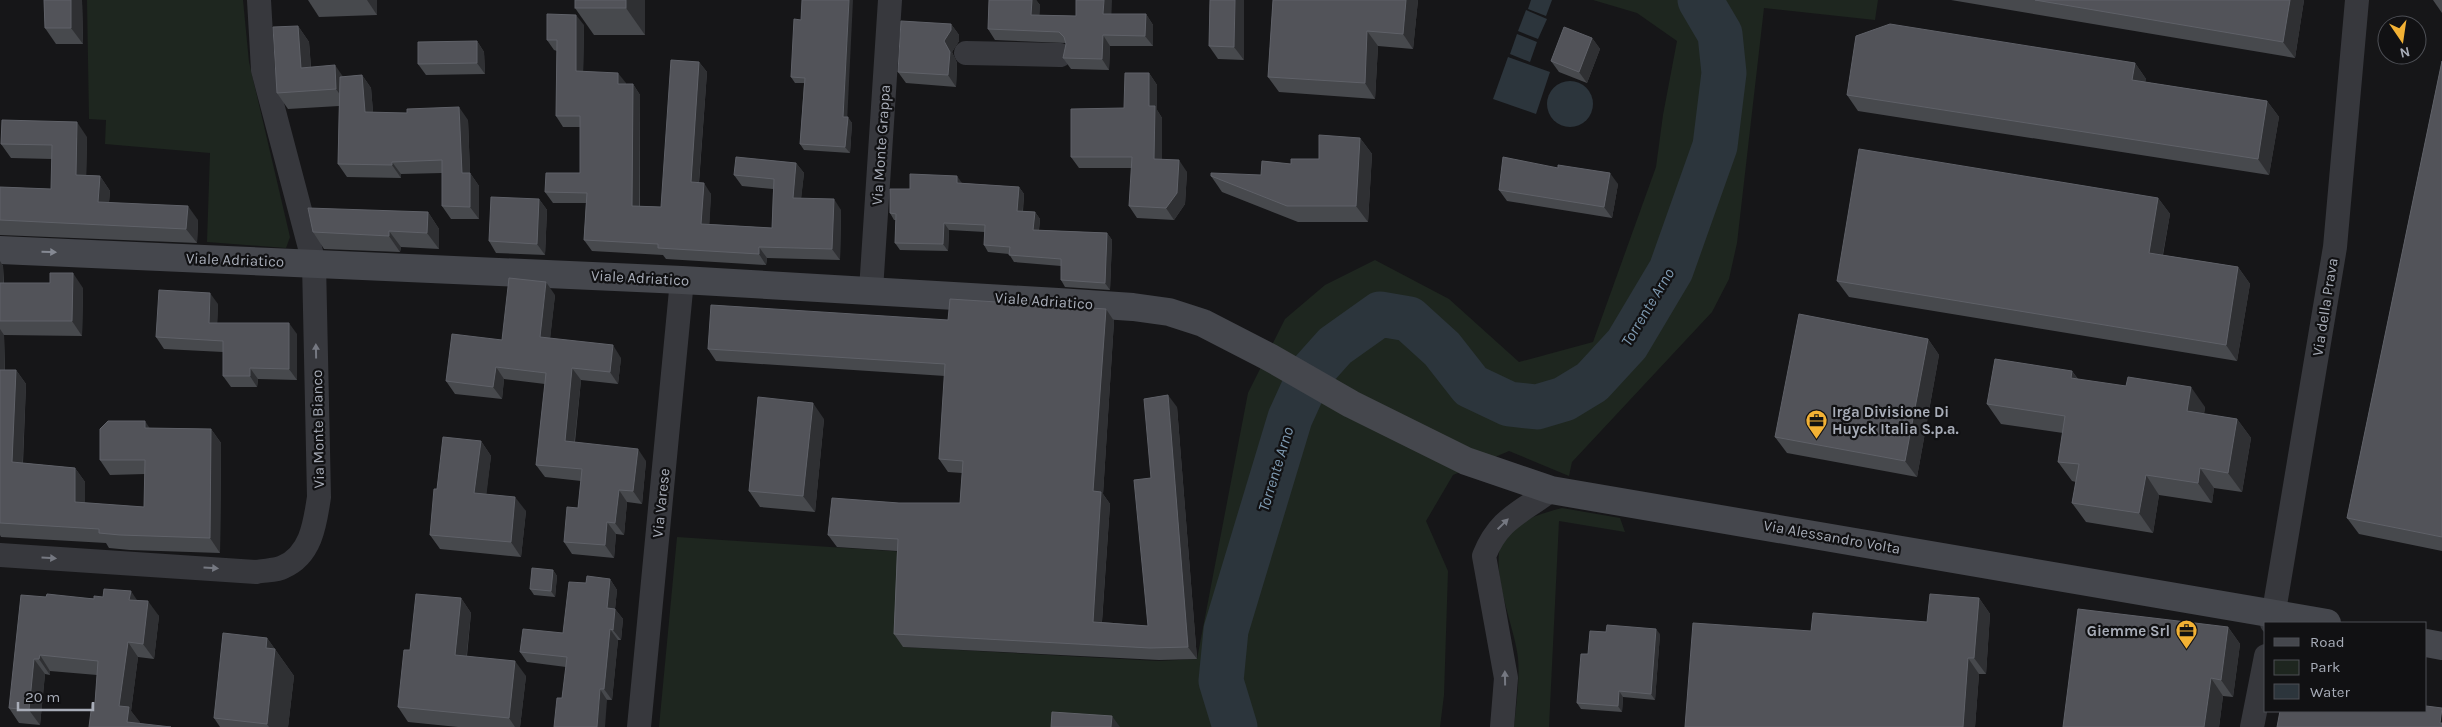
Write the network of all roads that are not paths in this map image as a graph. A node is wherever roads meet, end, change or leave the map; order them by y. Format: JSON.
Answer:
{"nodes":[{"id":1,"x":259,"y":0,"type":"edge"},
{"id":2,"x":890,"y":0,"type":"edge"},
{"id":3,"x":2357,"y":0,"type":"edge"},
{"id":4,"x":966,"y":53,"type":"dead end"},
{"id":5,"x":1060,"y":55,"type":"dead end"},
{"id":6,"x":0,"y":250,"type":"edge"},
{"id":7,"x":314,"y":263,"type":"junction"},
{"id":8,"x":682,"y":280,"type":"junction"},
{"id":9,"x":871,"y":290,"type":"junction"},
{"id":10,"x":1351,"y":404,"type":"joint"},
{"id":11,"x":1551,"y":490,"type":"junction"},
{"id":12,"x":0,"y":555,"type":"edge"},
{"id":13,"x":2273,"y":618,"type":"edge"},
{"id":14,"x":2315,"y":622,"type":"edge"},
{"id":15,"x":2427,"y":643,"type":"edge"},
{"id":16,"x":2442,"y":646,"type":"edge"},
{"id":17,"x":2264,"y":666,"type":"edge"},
{"id":18,"x":639,"y":727,"type":"edge"},
{"id":19,"x":1502,"y":727,"type":"edge"},
{"id":20,"x":2252,"y":727,"type":"edge"}],
"edges":[{"from":1,"to":7,"type":"street","name":"Via Monte Bianco"},
{"from":2,"to":9,"type":"street","name":"Via Monte Grappa"},
{"from":3,"to":13,"type":"street","name":"Via della Prava"},
{"from":4,"to":5,"type":"street"},
{"from":6,"to":7,"type":"street","name":"Viale Adriatico","one_way":true},
{"from":7,"to":8,"type":"street","name":"Viale Adriatico"},
{"from":12,"to":7,"type":"street","name":"Via Monte Bianco","one_way":true},
{"from":8,"to":9,"type":"street","name":"Viale Adriatico"},
{"from":8,"to":18,"type":"street","name":"Via Varese"},
{"from":9,"to":10,"type":"street","name":"Viale Adriatico"},
{"from":10,"to":11,"type":"street","name":"Via Alessandro Volta"},
{"from":11,"to":13,"type":"street","name":"Via Alessandro Volta"},
{"from":19,"to":11,"type":"street","one_way":true},
{"from":13,"to":14,"type":"street","name":"Via Alessandro Volta"},
{"from":15,"to":16,"type":"street"},
{"from":17,"to":20,"type":"street"}]}
